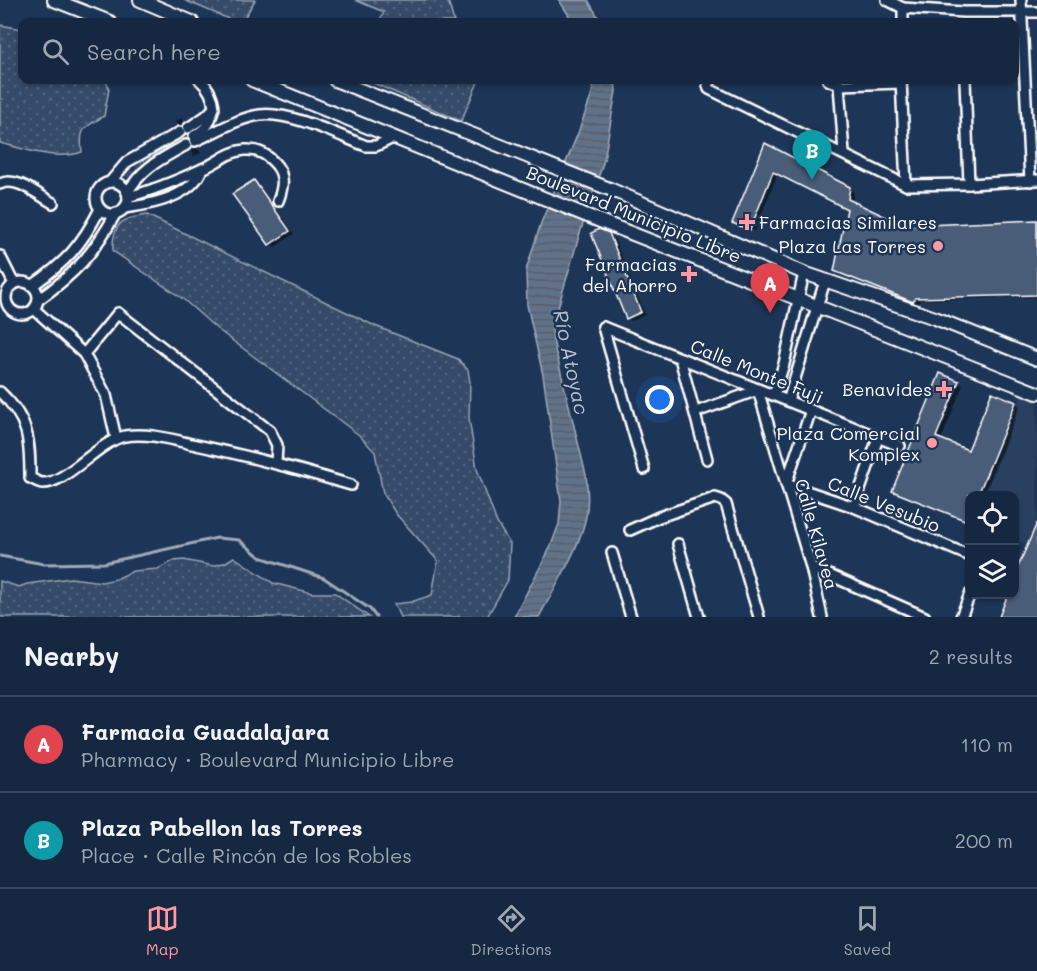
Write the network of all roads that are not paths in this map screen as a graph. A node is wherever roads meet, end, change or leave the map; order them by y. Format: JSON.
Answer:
{"nodes":[{"id":1,"x":54,"y":0,"type":"edge"},
{"id":2,"x":140,"y":0,"type":"edge"},
{"id":3,"x":887,"y":0,"type":"edge"},
{"id":4,"x":1021,"y":0,"type":"edge"},
{"id":5,"x":903,"y":8,"type":"junction"},
{"id":6,"x":963,"y":12,"type":"junction"},
{"id":7,"x":1037,"y":12,"type":"edge"},
{"id":8,"x":1023,"y":13,"type":"junction"},
{"id":9,"x":93,"y":18,"type":"edge"},
{"id":10,"x":183,"y":18,"type":"edge"},
{"id":11,"x":903,"y":18,"type":"edge"},
{"id":12,"x":963,"y":18,"type":"edge"},
{"id":13,"x":203,"y":84,"type":"edge"},
{"id":14,"x":262,"y":84,"type":"edge"},
{"id":15,"x":345,"y":84,"type":"edge"},
{"id":16,"x":709,"y":84,"type":"edge"},
{"id":17,"x":855,"y":84,"type":"edge"},
{"id":18,"x":901,"y":84,"type":"edge"},
{"id":19,"x":965,"y":84,"type":"edge"},
{"id":20,"x":840,"y":85,"type":"joint"},
{"id":21,"x":189,"y":136,"type":"junction"},
{"id":22,"x":395,"y":137,"type":"junction"},
{"id":23,"x":844,"y":153,"type":"junction"},
{"id":24,"x":202,"y":169,"type":"junction"},
{"id":25,"x":142,"y":173,"type":"junction"},
{"id":26,"x":1034,"y":181,"type":"edge"},
{"id":27,"x":110,"y":182,"type":"junction"},
{"id":28,"x":0,"y":184,"type":"edge"},
{"id":29,"x":969,"y":184,"type":"junction"},
{"id":30,"x":906,"y":185,"type":"junction"},
{"id":31,"x":153,"y":190,"type":"junction"},
{"id":32,"x":127,"y":195,"type":"junction"},
{"id":33,"x":278,"y":201,"type":"dead end"},
{"id":34,"x":53,"y":203,"type":"dead end"},
{"id":35,"x":100,"y":209,"type":"junction"},
{"id":36,"x":120,"y":211,"type":"junction"},
{"id":37,"x":0,"y":256,"type":"edge"},
{"id":38,"x":804,"y":273,"type":"junction"},
{"id":39,"x":825,"y":282,"type":"junction"},
{"id":40,"x":14,"y":284,"type":"junction"},
{"id":41,"x":33,"y":286,"type":"junction"},
{"id":42,"x":3,"y":296,"type":"edge"},
{"id":43,"x":799,"y":299,"type":"junction"},
{"id":44,"x":38,"y":300,"type":"junction"},
{"id":45,"x":817,"y":306,"type":"junction"},
{"id":46,"x":10,"y":309,"type":"junction"},
{"id":47,"x":34,"y":309,"type":"junction"},
{"id":48,"x":0,"y":315,"type":"edge"},
{"id":49,"x":84,"y":354,"type":"junction"},
{"id":50,"x":680,"y":358,"type":"junction"},
{"id":51,"x":1037,"y":359,"type":"edge"},
{"id":52,"x":758,"y":390,"type":"junction"},
{"id":53,"x":0,"y":392,"type":"edge"},
{"id":54,"x":1037,"y":393,"type":"edge"},
{"id":55,"x":774,"y":395,"type":"junction"},
{"id":56,"x":788,"y":401,"type":"junction"},
{"id":57,"x":811,"y":410,"type":"junction"},
{"id":58,"x":696,"y":412,"type":"junction"},
{"id":59,"x":116,"y":438,"type":"junction"},
{"id":60,"x":878,"y":438,"type":"junction"},
{"id":61,"x":900,"y":446,"type":"dead end"},
{"id":62,"x":707,"y":459,"type":"dead end"},
{"id":63,"x":276,"y":463,"type":"junction"},
{"id":64,"x":644,"y":470,"type":"dead end"},
{"id":65,"x":786,"y":484,"type":"junction"},
{"id":66,"x":351,"y":485,"type":"dead end"},
{"id":67,"x":854,"y":507,"type":"junction"},
{"id":68,"x":630,"y":530,"type":"dead end"},
{"id":69,"x":678,"y":544,"type":"dead end"},
{"id":70,"x":612,"y":553,"type":"dead end"},
{"id":71,"x":965,"y":554,"type":"edge"},
{"id":72,"x":811,"y":567,"type":"junction"},
{"id":73,"x":968,"y":599,"type":"edge"},
{"id":74,"x":631,"y":617,"type":"edge"},
{"id":75,"x":699,"y":617,"type":"edge"},
{"id":76,"x":759,"y":617,"type":"edge"},
{"id":77,"x":822,"y":617,"type":"edge"},
{"id":78,"x":925,"y":617,"type":"edge"},
{"id":79,"x":961,"y":617,"type":"edge"}],
"edges":[{"from":1,"to":9,"type":"main road"},
{"from":2,"to":10,"type":"main road"},
{"from":3,"to":5,"type":"street"},
{"from":4,"to":8,"type":"street"},
{"from":5,"to":6,"type":"street"},
{"from":5,"to":11,"type":"street"},
{"from":6,"to":8,"type":"street"},
{"from":6,"to":12,"type":"street"},
{"from":7,"to":8,"type":"street"},
{"from":8,"to":26,"type":"street"},
{"from":13,"to":21,"type":"street"},
{"from":14,"to":22,"type":"main road","name":"Boulevard Municipio Libre"},
{"from":15,"to":38,"type":"main road","name":"Boulevard Municipio Libre"},
{"from":16,"to":23,"type":"street"},
{"from":17,"to":20,"type":"street"},
{"from":18,"to":30,"type":"street"},
{"from":19,"to":29,"type":"street"},
{"from":20,"to":23,"type":"street"},
{"from":21,"to":22,"type":"street"},
{"from":21,"to":25,"type":"street"},
{"from":21,"to":27,"type":"street"},
{"from":22,"to":43,"type":"main road","name":"Boulevard Municipio Libre"},
{"from":23,"to":30,"type":"street"},
{"from":24,"to":31,"type":"street"},
{"from":24,"to":33,"type":"street"},
{"from":24,"to":36,"type":"street"},
{"from":25,"to":31,"type":"street"},
{"from":25,"to":32,"type":"street"},
{"from":26,"to":29,"type":"street"},
{"from":27,"to":32,"type":"street"},
{"from":27,"to":35,"type":"street"},
{"from":28,"to":34,"type":"street"},
{"from":29,"to":30,"type":"street"},
{"from":31,"to":32,"type":"street"},
{"from":32,"to":36,"type":"street"},
{"from":35,"to":36,"type":"street"},
{"from":35,"to":41,"type":"street"},
{"from":36,"to":44,"type":"street"},
{"from":37,"to":40,"type":"street"},
{"from":38,"to":39,"type":"main road","name":"Boulevard Municipio Libre"},
{"from":38,"to":43,"type":"street"},
{"from":39,"to":45,"type":"street"},
{"from":39,"to":51,"type":"main road","name":"Boulevard Municipio Libre"},
{"from":40,"to":41,"type":"street"},
{"from":40,"to":42,"type":"street"},
{"from":41,"to":44,"type":"street"},
{"from":42,"to":46,"type":"street"},
{"from":43,"to":45,"type":"main road","name":"Boulevard Municipio Libre"},
{"from":43,"to":55,"type":"street"},
{"from":44,"to":47,"type":"street"},
{"from":45,"to":54,"type":"main road","name":"Boulevard Municipio Libre"},
{"from":45,"to":56,"type":"street"},
{"from":46,"to":47,"type":"street"},
{"from":46,"to":48,"type":"street"},
{"from":47,"to":49,"type":"street"},
{"from":49,"to":59,"type":"street"},
{"from":49,"to":63,"type":"street"},
{"from":50,"to":52,"type":"street","name":"Calle Monte Fuji"},
{"from":50,"to":58,"type":"street"},
{"from":50,"to":64,"type":"street","name":"Calle Monte Fuji"},
{"from":52,"to":55,"type":"street","name":"Calle Monte Fuji"},
{"from":52,"to":58,"type":"street"},
{"from":52,"to":65,"type":"street","name":"Calle Kilavea"},
{"from":53,"to":59,"type":"street"},
{"from":55,"to":56,"type":"street","name":"Calle Monte Fuji"},
{"from":56,"to":57,"type":"street","name":"Calle Monte Fuji"},
{"from":57,"to":60,"type":"street","name":"Calle Monte Fuji"},
{"from":57,"to":65,"type":"street"},
{"from":58,"to":62,"type":"street"},
{"from":59,"to":63,"type":"street"},
{"from":60,"to":61,"type":"street","name":"Calle Monte Fuji"},
{"from":60,"to":67,"type":"street"},
{"from":63,"to":66,"type":"street"},
{"from":65,"to":67,"type":"street","name":"Calle Vesubio"},
{"from":65,"to":72,"type":"street","name":"Calle Kilavea"},
{"from":67,"to":71,"type":"street","name":"Calle Vesubio"},
{"from":68,"to":76,"type":"street"},
{"from":69,"to":75,"type":"street"},
{"from":70,"to":74,"type":"street"},
{"from":72,"to":77,"type":"street","name":"Calle Kilavea"},
{"from":72,"to":78,"type":"street"},
{"from":73,"to":79,"type":"street"}]}
